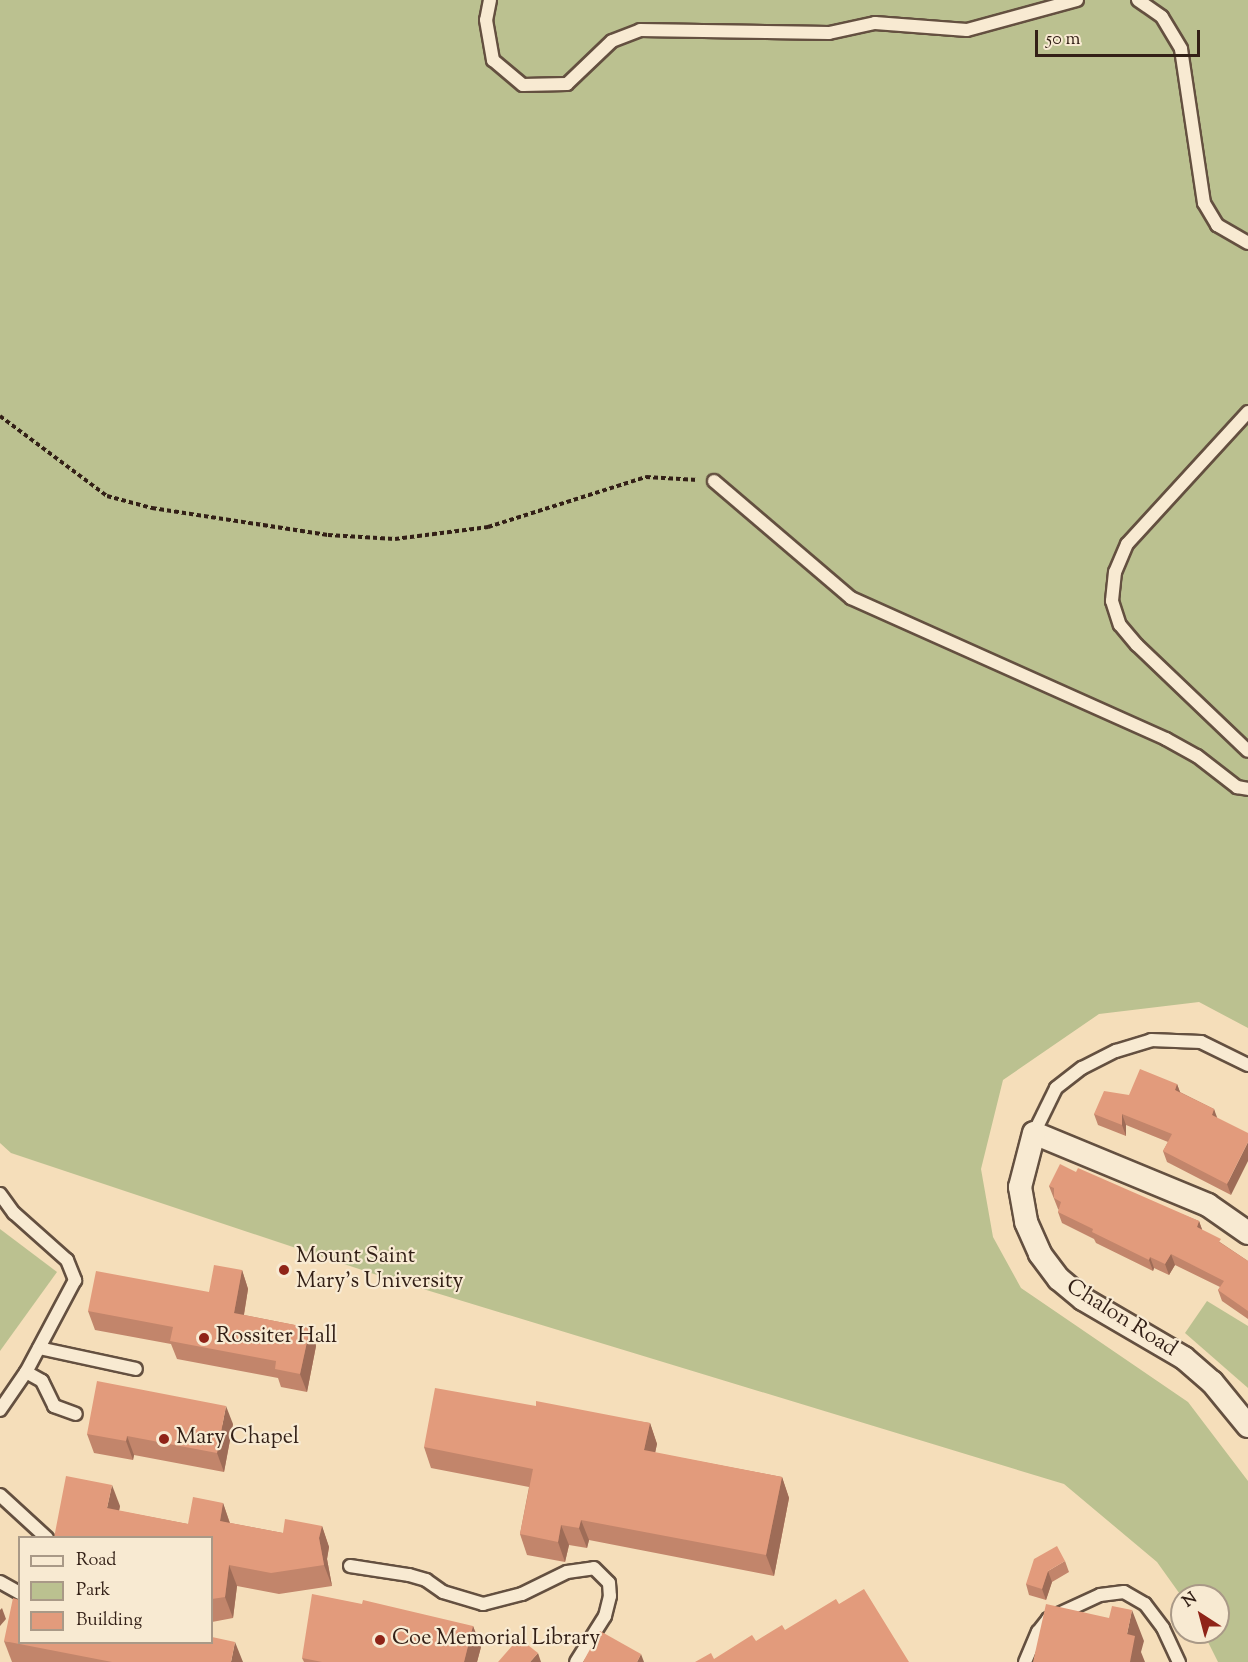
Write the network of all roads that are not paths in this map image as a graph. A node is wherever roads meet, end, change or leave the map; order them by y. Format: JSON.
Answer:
{"nodes":[{"id":1,"x":490,"y":0,"type":"edge"},
{"id":2,"x":1077,"y":0,"type":"edge"},
{"id":3,"x":1137,"y":0,"type":"edge"},
{"id":4,"x":1248,"y":243,"type":"edge"},
{"id":5,"x":1248,"y":412,"type":"edge"},
{"id":6,"x":714,"y":481,"type":"road end"},
{"id":7,"x":1248,"y":751,"type":"edge"},
{"id":8,"x":1248,"y":789,"type":"edge"},
{"id":9,"x":1248,"y":1065,"type":"edge"},
{"id":10,"x":1034,"y":1133,"type":"junction"},
{"id":11,"x":0,"y":1194,"type":"edge"},
{"id":12,"x":1248,"y":1233,"type":"edge"},
{"id":13,"x":39,"y":1348,"type":"junction"},
{"id":14,"x":136,"y":1369,"type":"dead end"},
{"id":15,"x":26,"y":1372,"type":"junction"},
{"id":16,"x":5,"y":1394,"type":"edge"},
{"id":17,"x":0,"y":1410,"type":"edge"},
{"id":18,"x":76,"y":1414,"type":"dead end"},
{"id":19,"x":1248,"y":1426,"type":"edge"},
{"id":20,"x":0,"y":1495,"type":"edge"},
{"id":21,"x":45,"y":1536,"type":"edge"},
{"id":22,"x":350,"y":1566,"type":"dead end"},
{"id":23,"x":0,"y":1582,"type":"edge"},
{"id":24,"x":18,"y":1592,"type":"edge"},
{"id":25,"x":576,"y":1662,"type":"edge"},
{"id":26,"x":1025,"y":1662,"type":"edge"},
{"id":27,"x":1179,"y":1662,"type":"edge"}],
"edges":[{"from":1,"to":2,"type":"lane"},
{"from":3,"to":4,"type":"lane"},
{"from":5,"to":7,"type":"lane"},
{"from":6,"to":8,"type":"lane"},
{"from":9,"to":10,"type":"lane","name":"Chalon Road"},
{"from":10,"to":12,"type":"street"},
{"from":10,"to":19,"type":"street","name":"Chalon Road"},
{"from":11,"to":13,"type":"lane"},
{"from":13,"to":14,"type":"lane"},
{"from":13,"to":15,"type":"lane"},
{"from":15,"to":16,"type":"lane"},
{"from":15,"to":18,"type":"lane"},
{"from":16,"to":17,"type":"lane"},
{"from":20,"to":21,"type":"lane"},
{"from":22,"to":25,"type":"lane"},
{"from":23,"to":24,"type":"lane"},
{"from":26,"to":27,"type":"lane"}]}
